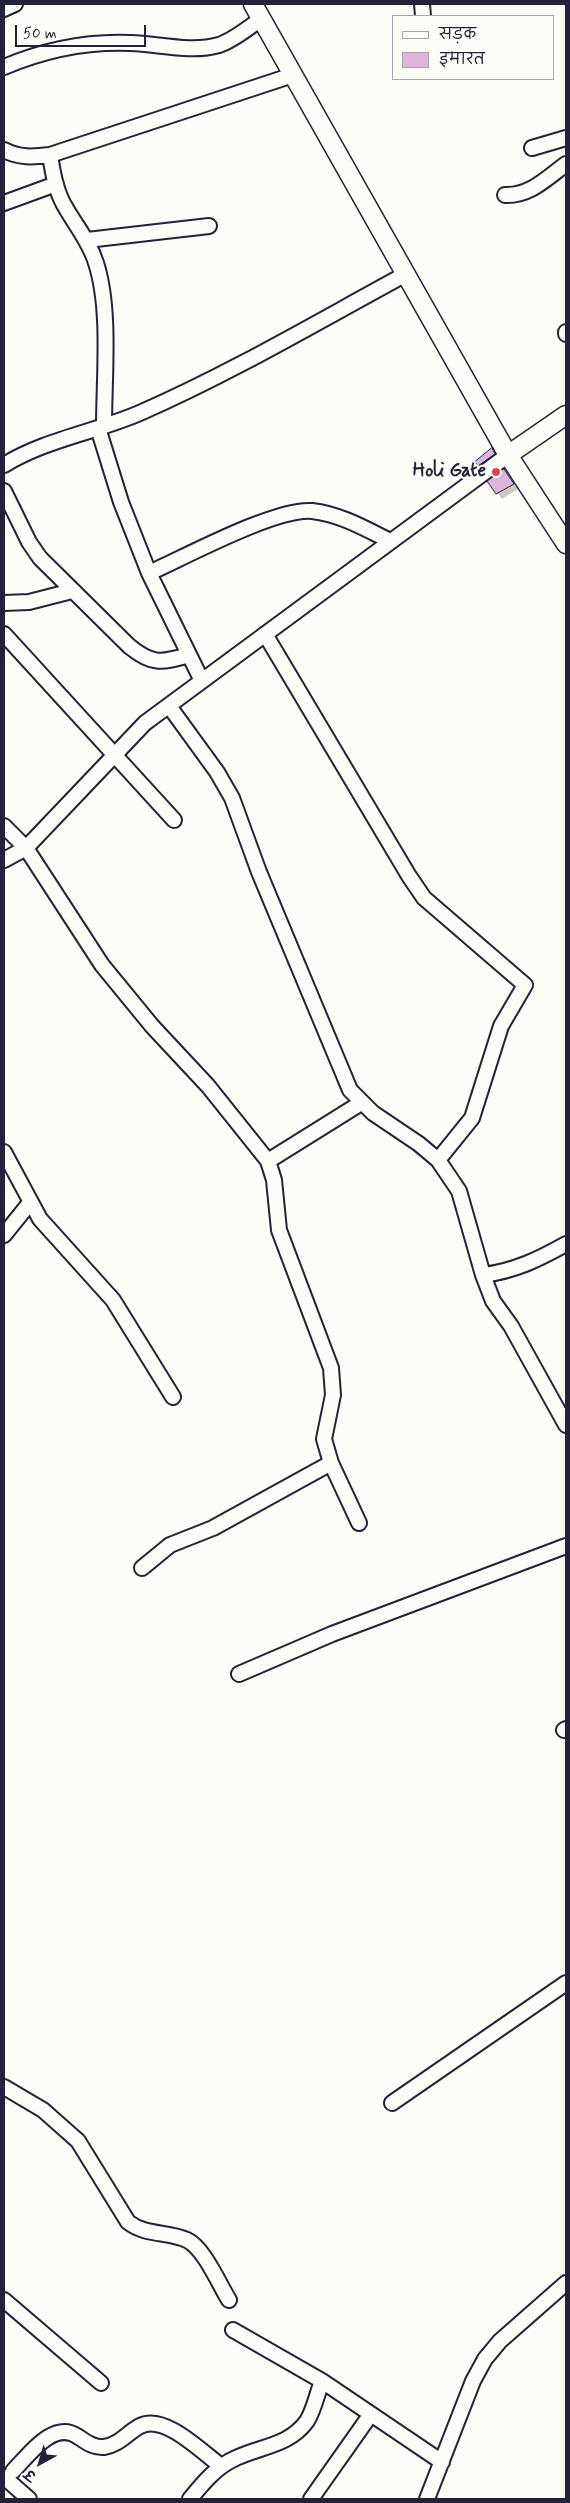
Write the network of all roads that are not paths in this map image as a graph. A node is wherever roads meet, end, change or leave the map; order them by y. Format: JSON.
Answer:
{"nodes":[{"id":1,"x":15,"y":4,"type":"edge"},
{"id":2,"x":252,"y":4,"type":"edge"},
{"id":3,"x":4,"y":9,"type":"edge"},
{"id":4,"x":261,"y":19,"type":"junction"},
{"id":5,"x":4,"y":67,"type":"edge"},
{"id":6,"x":293,"y":75,"type":"junction"},
{"id":7,"x":566,"y":138,"type":"edge"},
{"id":8,"x":532,"y":148,"type":"dead end"},
{"id":9,"x":4,"y":150,"type":"edge"},
{"id":10,"x":50,"y":155,"type":"junction"},
{"id":11,"x":566,"y":164,"type":"edge"},
{"id":12,"x":56,"y":184,"type":"junction"},
{"id":13,"x":505,"y":196,"type":"dead end"},
{"id":14,"x":4,"y":203,"type":"edge"},
{"id":15,"x":209,"y":226,"type":"dead end"},
{"id":16,"x":87,"y":240,"type":"junction"},
{"id":17,"x":406,"y":274,"type":"junction"},
{"id":18,"x":566,"y":415,"type":"edge"},
{"id":19,"x":101,"y":427,"type":"junction"},
{"id":20,"x":508,"y":455,"type":"junction"},
{"id":21,"x":4,"y":465,"type":"edge"},
{"id":22,"x":4,"y":491,"type":"edge"},
{"id":23,"x":390,"y":541,"type":"junction"},
{"id":24,"x":566,"y":544,"type":"edge"},
{"id":25,"x":149,"y":574,"type":"junction"},
{"id":26,"x":72,"y":591,"type":"junction"},
{"id":27,"x":4,"y":603,"type":"edge"},
{"id":28,"x":4,"y":634,"type":"edge"},
{"id":29,"x":265,"y":634,"type":"junction"},
{"id":30,"x":189,"y":655,"type":"junction"},
{"id":31,"x":202,"y":681,"type":"junction"},
{"id":32,"x":169,"y":706,"type":"junction"},
{"id":33,"x":115,"y":754,"type":"junction"},
{"id":34,"x":174,"y":820,"type":"dead end"},
{"id":35,"x":4,"y":826,"type":"edge"},
{"id":36,"x":26,"y":848,"type":"junction"},
{"id":37,"x":4,"y":860,"type":"edge"},
{"id":38,"x":361,"y":1103,"type":"junction"},
{"id":39,"x":4,"y":1152,"type":"edge"},
{"id":40,"x":268,"y":1160,"type":"junction"},
{"id":41,"x":438,"y":1160,"type":"junction"},
{"id":42,"x":29,"y":1204,"type":"junction"},
{"id":43,"x":4,"y":1236,"type":"edge"},
{"id":44,"x":566,"y":1244,"type":"edge"},
{"id":45,"x":483,"y":1275,"type":"junction"},
{"id":46,"x":173,"y":1397,"type":"dead end"},
{"id":47,"x":566,"y":1425,"type":"edge"},
{"id":48,"x":331,"y":1463,"type":"junction"},
{"id":49,"x":359,"y":1523,"type":"dead end"},
{"id":50,"x":566,"y":1546,"type":"edge"},
{"id":51,"x":142,"y":1568,"type":"dead end"},
{"id":52,"x":239,"y":1674,"type":"dead end"},
{"id":53,"x":566,"y":1984,"type":"edge"},
{"id":54,"x":4,"y":2088,"type":"edge"},
{"id":55,"x":392,"y":2103,"type":"dead end"},
{"id":56,"x":566,"y":2284,"type":"edge"},
{"id":57,"x":4,"y":2300,"type":"edge"},
{"id":58,"x":229,"y":2300,"type":"dead end"},
{"id":59,"x":233,"y":2330,"type":"dead end"},
{"id":60,"x":322,"y":2381,"type":"junction"},
{"id":61,"x":101,"y":2383,"type":"dead end"},
{"id":62,"x":371,"y":2414,"type":"junction"},
{"id":63,"x":442,"y":2462,"type":"junction"},
{"id":64,"x":221,"y":2466,"type":"junction"},
{"id":65,"x":8,"y":2474,"type":"edge"},
{"id":66,"x":29,"y":2499,"type":"edge"},
{"id":67,"x":190,"y":2499,"type":"edge"},
{"id":68,"x":311,"y":2499,"type":"edge"},
{"id":69,"x":427,"y":2499,"type":"edge"}],
"edges":[{"from":1,"to":3,"type":"street"},
{"from":2,"to":4,"type":"street"},
{"from":4,"to":5,"type":"street"},
{"from":4,"to":6,"type":"street"},
{"from":6,"to":10,"type":"street"},
{"from":6,"to":17,"type":"street"},
{"from":7,"to":8,"type":"street"},
{"from":9,"to":10,"type":"street"},
{"from":10,"to":12,"type":"street"},
{"from":11,"to":13,"type":"street"},
{"from":12,"to":14,"type":"street"},
{"from":12,"to":16,"type":"street"},
{"from":15,"to":16,"type":"street"},
{"from":16,"to":19,"type":"street"},
{"from":17,"to":19,"type":"street"},
{"from":17,"to":20,"type":"street"},
{"from":18,"to":20,"type":"street"},
{"from":19,"to":21,"type":"street"},
{"from":19,"to":25,"type":"street"},
{"from":20,"to":23,"type":"street"},
{"from":20,"to":24,"type":"street"},
{"from":22,"to":26,"type":"street"},
{"from":23,"to":25,"type":"street"},
{"from":23,"to":29,"type":"street"},
{"from":25,"to":30,"type":"street"},
{"from":26,"to":27,"type":"street"},
{"from":26,"to":30,"type":"street"},
{"from":28,"to":33,"type":"street"},
{"from":29,"to":31,"type":"street"},
{"from":29,"to":41,"type":"street"},
{"from":30,"to":31,"type":"street"},
{"from":31,"to":32,"type":"street"},
{"from":32,"to":33,"type":"street"},
{"from":32,"to":38,"type":"street"},
{"from":33,"to":34,"type":"street"},
{"from":33,"to":36,"type":"street"},
{"from":35,"to":36,"type":"street"},
{"from":36,"to":37,"type":"street"},
{"from":36,"to":40,"type":"street"},
{"from":38,"to":40,"type":"street"},
{"from":38,"to":41,"type":"street"},
{"from":39,"to":42,"type":"street"},
{"from":40,"to":48,"type":"street"},
{"from":41,"to":45,"type":"street"},
{"from":42,"to":43,"type":"street"},
{"from":42,"to":46,"type":"street"},
{"from":44,"to":45,"type":"street"},
{"from":45,"to":47,"type":"street"},
{"from":48,"to":49,"type":"street"},
{"from":48,"to":51,"type":"street"},
{"from":50,"to":52,"type":"street"},
{"from":53,"to":55,"type":"street"},
{"from":54,"to":58,"type":"street"},
{"from":56,"to":63,"type":"street"},
{"from":57,"to":61,"type":"street"},
{"from":59,"to":60,"type":"street"},
{"from":60,"to":62,"type":"street"},
{"from":60,"to":64,"type":"street"},
{"from":62,"to":63,"type":"street"},
{"from":62,"to":68,"type":"street"},
{"from":63,"to":69,"type":"street"},
{"from":64,"to":65,"type":"street"},
{"from":64,"to":67,"type":"street"},
{"from":65,"to":66,"type":"street"}]}
